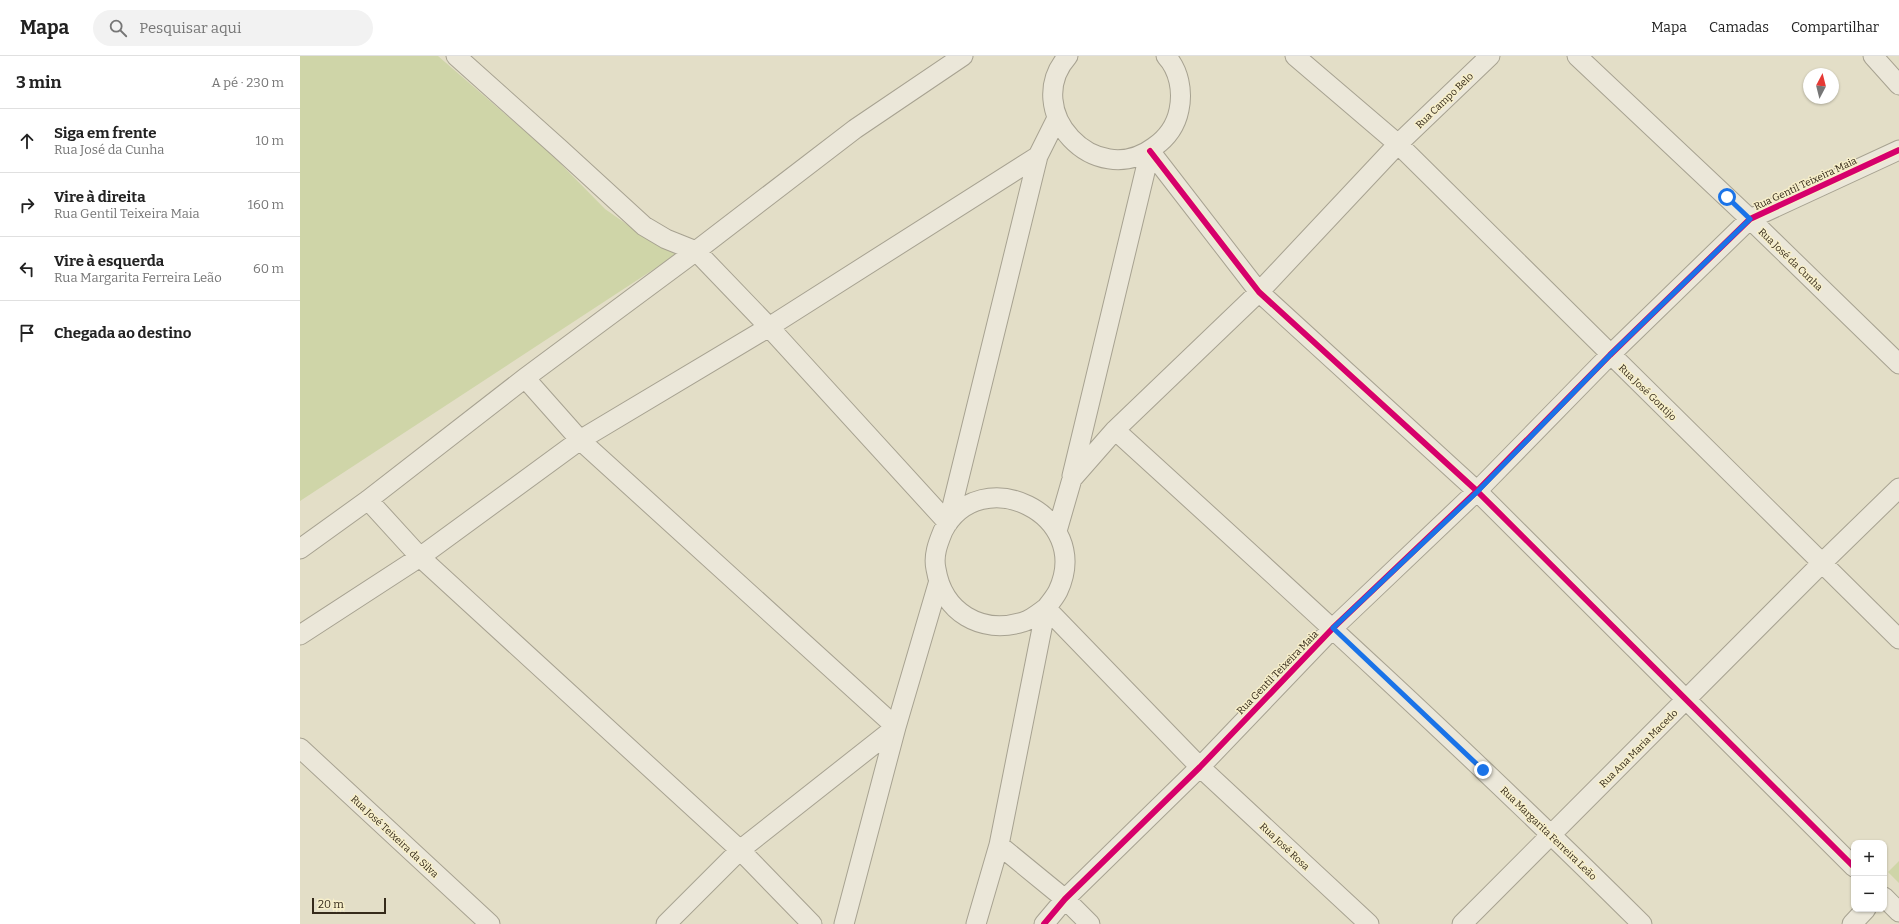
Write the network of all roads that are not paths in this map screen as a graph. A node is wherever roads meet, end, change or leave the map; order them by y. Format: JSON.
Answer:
{"nodes":[{"id":1,"x":456,"y":56,"type":"edge"},
{"id":2,"x":963,"y":56,"type":"edge"},
{"id":3,"x":1068,"y":56,"type":"edge"},
{"id":4,"x":1296,"y":56,"type":"edge"},
{"id":5,"x":1490,"y":56,"type":"edge"},
{"id":6,"x":1577,"y":56,"type":"edge"},
{"id":7,"x":1873,"y":56,"type":"edge"},
{"id":8,"x":1169,"y":57,"type":"edge"},
{"id":9,"x":1899,"y":85,"type":"edge"},
{"id":10,"x":1057,"y":118,"type":"junction"},
{"id":11,"x":1398,"y":144,"type":"junction"},
{"id":12,"x":1899,"y":150,"type":"edge"},
{"id":13,"x":1150,"y":151,"type":"junction"},
{"id":14,"x":1038,"y":156,"type":"junction"},
{"id":15,"x":1750,"y":219,"type":"junction"},
{"id":16,"x":696,"y":251,"type":"junction"},
{"id":17,"x":1259,"y":292,"type":"junction"},
{"id":18,"x":769,"y":327,"type":"junction"},
{"id":19,"x":1610,"y":355,"type":"junction"},
{"id":20,"x":1899,"y":364,"type":"edge"},
{"id":21,"x":525,"y":378,"type":"junction"},
{"id":22,"x":1115,"y":430,"type":"junction"},
{"id":23,"x":580,"y":440,"type":"junction"},
{"id":24,"x":1072,"y":479,"type":"junction"},
{"id":25,"x":1899,"y":488,"type":"edge"},
{"id":26,"x":1477,"y":492,"type":"junction"},
{"id":27,"x":368,"y":500,"type":"junction"},
{"id":28,"x":948,"y":523,"type":"junction"},
{"id":29,"x":1057,"y":531,"type":"junction"},
{"id":30,"x":300,"y":549,"type":"edge"},
{"id":31,"x":420,"y":557,"type":"junction"},
{"id":32,"x":1822,"y":563,"type":"junction"},
{"id":33,"x":938,"y":584,"type":"junction"},
{"id":34,"x":1046,"y":608,"type":"junction"},
{"id":35,"x":1333,"y":628,"type":"junction"},
{"id":36,"x":300,"y":635,"type":"edge"},
{"id":37,"x":1899,"y":639,"type":"edge"},
{"id":38,"x":1686,"y":699,"type":"junction"},
{"id":39,"x":896,"y":727,"type":"junction"},
{"id":40,"x":300,"y":748,"type":"edge"},
{"id":41,"x":1200,"y":767,"type":"junction"},
{"id":42,"x":1552,"y":835,"type":"junction"},
{"id":43,"x":999,"y":845,"type":"junction"},
{"id":44,"x":740,"y":850,"type":"junction"},
{"id":45,"x":1851,"y":864,"type":"edge"},
{"id":46,"x":1065,"y":899,"type":"junction"},
{"id":47,"x":1887,"y":900,"type":"edge"},
{"id":48,"x":1863,"y":912,"type":"edge"},
{"id":49,"x":1899,"y":912,"type":"edge"},
{"id":50,"x":490,"y":924,"type":"edge"},
{"id":51,"x":666,"y":924,"type":"edge"},
{"id":52,"x":812,"y":924,"type":"edge"},
{"id":53,"x":844,"y":924,"type":"edge"},
{"id":54,"x":976,"y":924,"type":"edge"},
{"id":55,"x":1044,"y":924,"type":"edge"},
{"id":56,"x":1090,"y":924,"type":"edge"},
{"id":57,"x":1370,"y":924,"type":"edge"},
{"id":58,"x":1462,"y":924,"type":"edge"},
{"id":59,"x":1642,"y":924,"type":"edge"},
{"id":60,"x":1852,"y":924,"type":"edge"}],
"edges":[{"from":1,"to":16,"type":"street"},
{"from":2,"to":16,"type":"street"},
{"from":3,"to":10,"type":"street"},
{"from":4,"to":11,"type":"street","name":"Rua José Gontijo"},
{"from":5,"to":11,"type":"street","name":"Rua Campo Belo"},
{"from":6,"to":15,"type":"street","name":"Rua José da Cunha"},
{"from":7,"to":9,"type":"street"},
{"from":8,"to":13,"type":"street"},
{"from":10,"to":13,"type":"street"},
{"from":10,"to":14,"type":"street"},
{"from":11,"to":17,"type":"street","name":"Rua Campo Belo"},
{"from":11,"to":19,"type":"street","name":"Rua José Gontijo"},
{"from":12,"to":15,"type":"street","name":"Rua Gentil Teixeira Maia"},
{"from":13,"to":17,"type":"street"},
{"from":13,"to":24,"type":"street"},
{"from":14,"to":18,"type":"street"},
{"from":14,"to":28,"type":"street"},
{"from":15,"to":19,"type":"street","name":"Rua Gentil Teixeira Maia"},
{"from":15,"to":20,"type":"street","name":"Rua José da Cunha"},
{"from":16,"to":18,"type":"street"},
{"from":16,"to":21,"type":"street"},
{"from":17,"to":22,"type":"street","name":"Rua Campo Belo"},
{"from":17,"to":26,"type":"street"},
{"from":18,"to":23,"type":"street"},
{"from":18,"to":28,"type":"street"},
{"from":19,"to":26,"type":"street","name":"Rua Gentil Teixeira Maia"},
{"from":19,"to":32,"type":"street","name":"Rua José Gontijo"},
{"from":21,"to":23,"type":"street"},
{"from":21,"to":27,"type":"street"},
{"from":22,"to":24,"type":"street","name":"Rua Campo Belo"},
{"from":22,"to":35,"type":"street","name":"Rua Margarita Ferreira Leão"},
{"from":23,"to":31,"type":"street"},
{"from":23,"to":39,"type":"street"},
{"from":24,"to":29,"type":"street"},
{"from":25,"to":32,"type":"street","name":"Rua Ana Maria Macedo"},
{"from":26,"to":35,"type":"street","name":"Rua Gentil Teixeira Maia"},
{"from":26,"to":38,"type":"street"},
{"from":27,"to":30,"type":"street"},
{"from":27,"to":31,"type":"street"},
{"from":28,"to":29,"type":"street"},
{"from":28,"to":33,"type":"street"},
{"from":29,"to":34,"type":"street"},
{"from":31,"to":36,"type":"street"},
{"from":31,"to":44,"type":"street"},
{"from":32,"to":37,"type":"street","name":"Rua José Gontijo"},
{"from":32,"to":38,"type":"street","name":"Rua Ana Maria Macedo"},
{"from":33,"to":34,"type":"street"},
{"from":33,"to":39,"type":"street"},
{"from":34,"to":41,"type":"street","name":"Rua José Rosa"},
{"from":34,"to":43,"type":"street"},
{"from":35,"to":41,"type":"street","name":"Rua Gentil Teixeira Maia"},
{"from":35,"to":42,"type":"street","name":"Rua Margarita Ferreira Leão"},
{"from":38,"to":42,"type":"street","name":"Rua Ana Maria Macedo"},
{"from":38,"to":45,"type":"street"},
{"from":39,"to":44,"type":"street"},
{"from":39,"to":53,"type":"street"},
{"from":40,"to":50,"type":"street","name":"Rua José Teixeira da Silva"},
{"from":41,"to":46,"type":"street","name":"Rua Gentil Teixeira Maia"},
{"from":41,"to":57,"type":"street","name":"Rua José Rosa"},
{"from":42,"to":58,"type":"street","name":"Rua Ana Maria Macedo"},
{"from":42,"to":59,"type":"street","name":"Rua Margarita Ferreira Leão"},
{"from":43,"to":46,"type":"street"},
{"from":43,"to":54,"type":"street"},
{"from":44,"to":51,"type":"street"},
{"from":44,"to":52,"type":"street"},
{"from":46,"to":55,"type":"street","name":"Rua Gentil Teixeira Maia"},
{"from":46,"to":56,"type":"street"},
{"from":47,"to":49,"type":"street"},
{"from":48,"to":60,"type":"street"}]}
